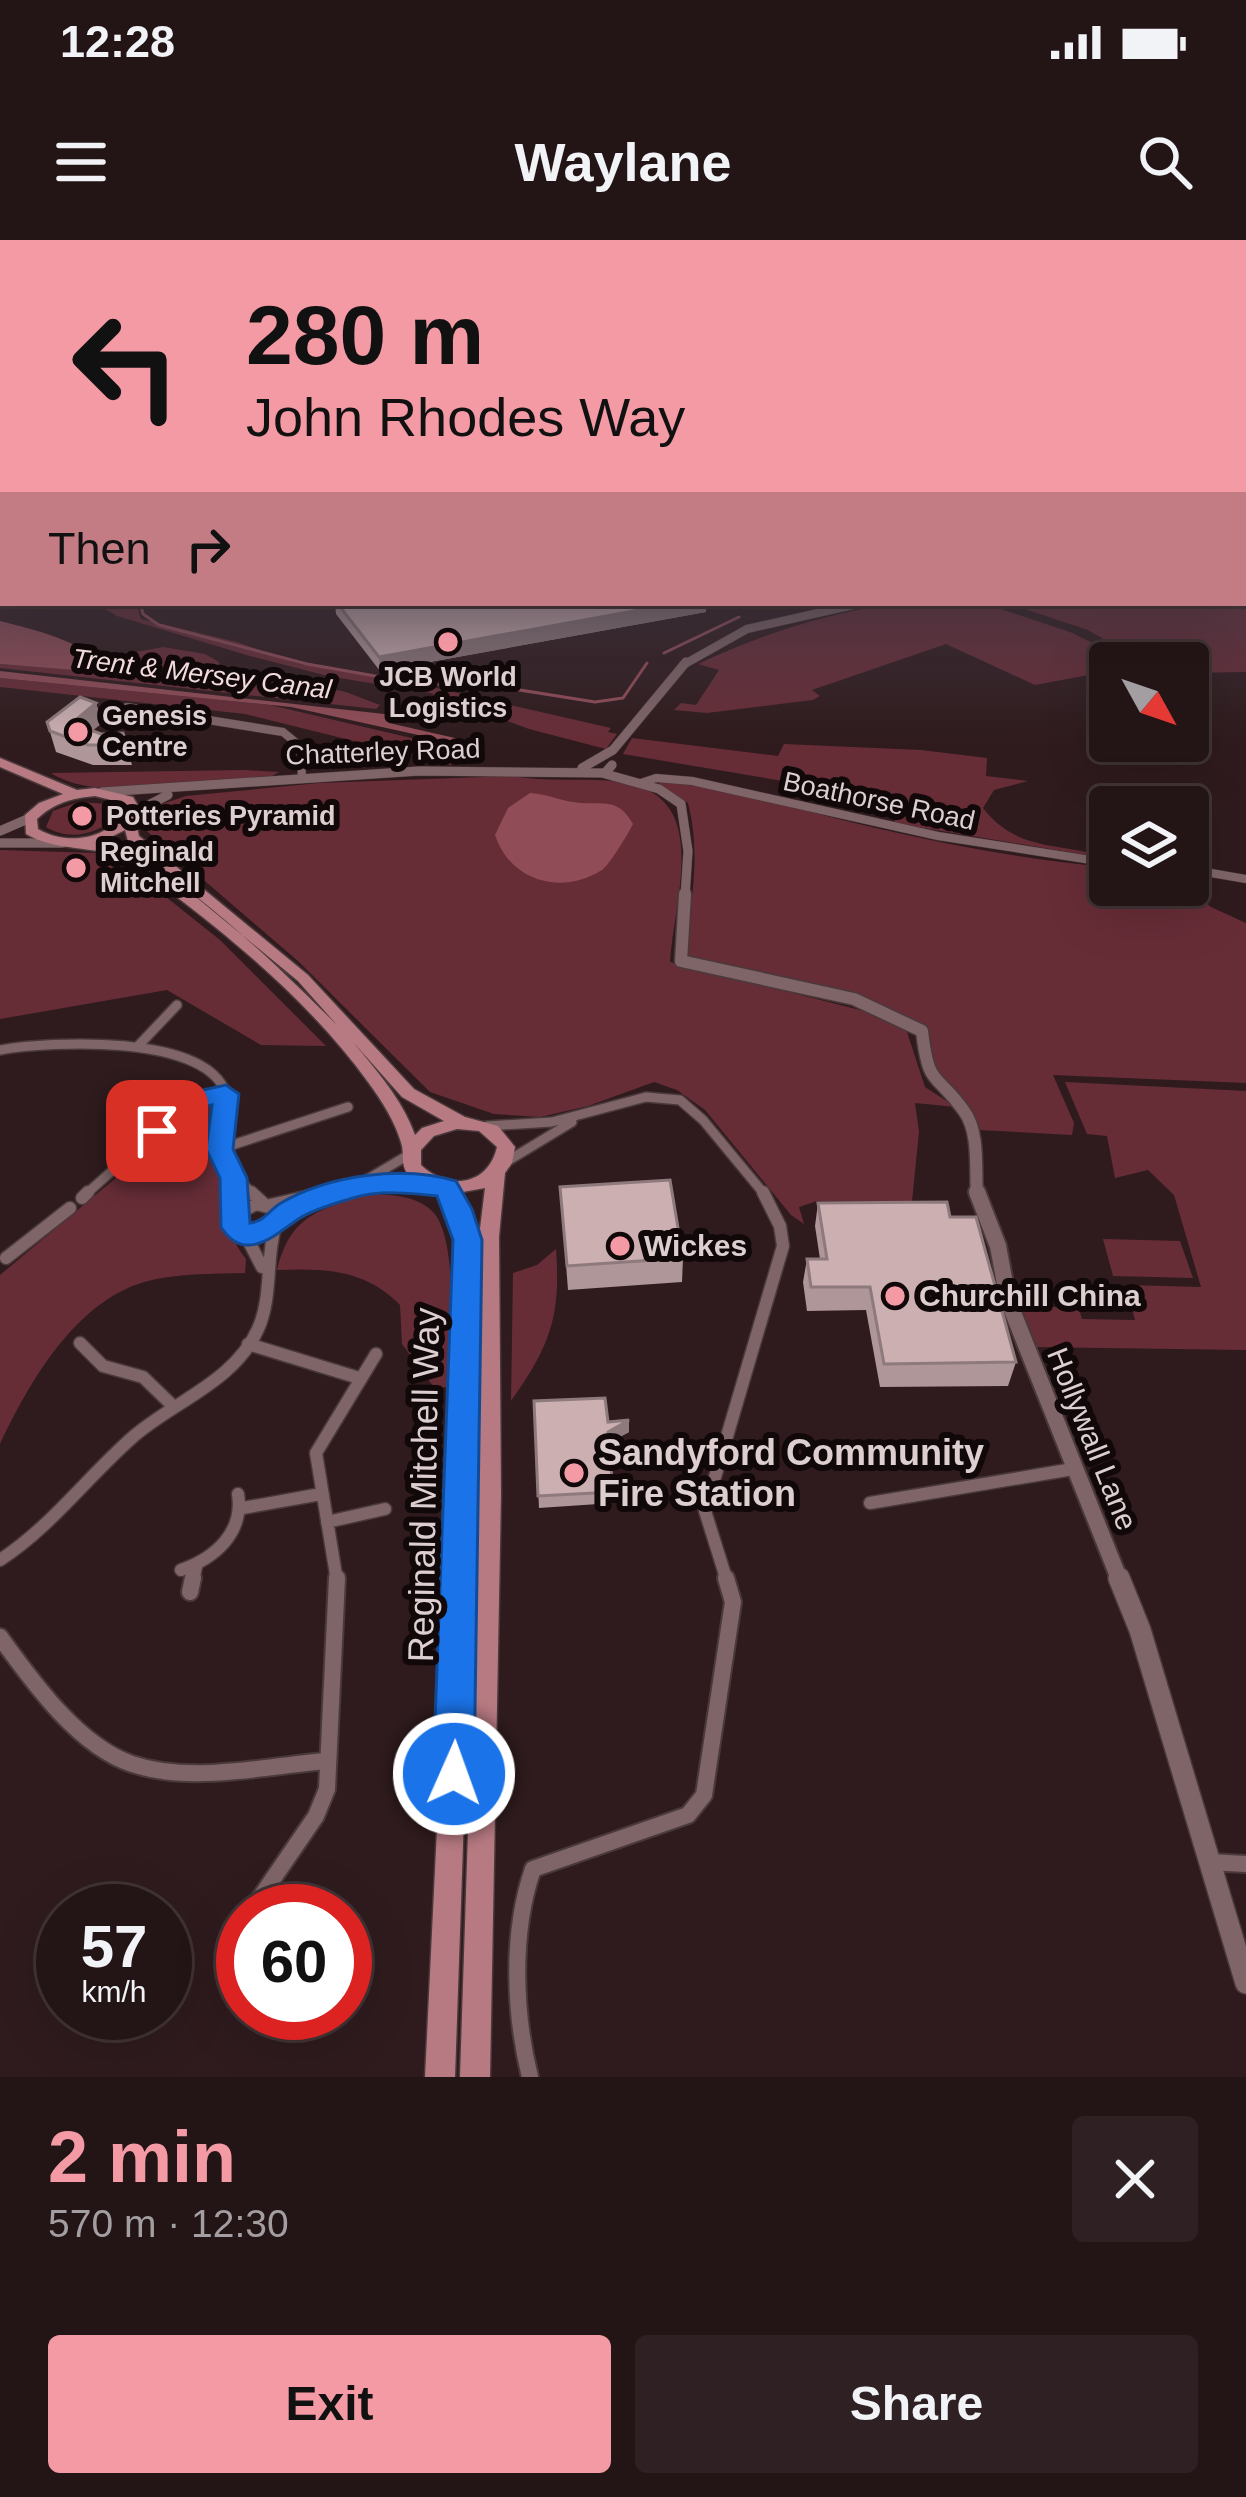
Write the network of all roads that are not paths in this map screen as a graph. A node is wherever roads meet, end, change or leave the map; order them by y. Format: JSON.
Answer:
{"nodes":[{"id":1,"x":846,"y":606,"type":"edge"},
{"id":2,"x":127,"y":707,"type":"dead end"},
{"id":3,"x":613,"y":750,"type":"junction"},
{"id":4,"x":0,"y":762,"type":"edge"},
{"id":5,"x":613,"y":766,"type":"junction"},
{"id":6,"x":596,"y":768,"type":"junction"},
{"id":7,"x":22,"y":775,"type":"junction"},
{"id":8,"x":302,"y":777,"type":"junction"},
{"id":9,"x":634,"y":780,"type":"junction"},
{"id":10,"x":202,"y":787,"type":"junction"},
{"id":11,"x":103,"y":792,"type":"junction"},
{"id":12,"x":78,"y":794,"type":"junction"},
{"id":13,"x":33,"y":814,"type":"junction"},
{"id":14,"x":131,"y":816,"type":"junction"},
{"id":15,"x":0,"y":830,"type":"edge"},
{"id":16,"x":69,"y":842,"type":"junction"},
{"id":17,"x":0,"y":843,"type":"edge"},
{"id":18,"x":1089,"y":860,"type":"edge"},
{"id":19,"x":1209,"y":873,"type":"edge"},
{"id":20,"x":1246,"y":879,"type":"edge"},
{"id":21,"x":177,"y":1010,"type":"dead end"},
{"id":22,"x":139,"y":1045,"type":"junction"},
{"id":23,"x":0,"y":1050,"type":"edge"},
{"id":24,"x":226,"y":1094,"type":"junction"},
{"id":25,"x":348,"y":1107,"type":"dead end"},
{"id":26,"x":591,"y":1112,"type":"junction"},
{"id":27,"x":462,"y":1123,"type":"junction"},
{"id":28,"x":484,"y":1126,"type":"junction"},
{"id":29,"x":220,"y":1149,"type":"junction"},
{"id":30,"x":411,"y":1152,"type":"junction"},
{"id":31,"x":500,"y":1168,"type":"junction"},
{"id":32,"x":233,"y":1178,"type":"junction"},
{"id":33,"x":356,"y":1186,"type":"junction"},
{"id":34,"x":441,"y":1186,"type":"junction"},
{"id":35,"x":323,"y":1196,"type":"junction"},
{"id":36,"x":82,"y":1198,"type":"dead end"},
{"id":37,"x":266,"y":1204,"type":"junction"},
{"id":38,"x":70,"y":1208,"type":"dead end"},
{"id":39,"x":278,"y":1219,"type":"junction"},
{"id":40,"x":234,"y":1221,"type":"junction"},
{"id":41,"x":245,"y":1234,"type":"junction"},
{"id":42,"x":0,"y":1241,"type":"edge"},
{"id":43,"x":18,"y":1248,"type":"junction"},
{"id":44,"x":6,"y":1258,"type":"dead end"},
{"id":45,"x":263,"y":1270,"type":"junction"},
{"id":46,"x":80,"y":1343,"type":"dead end"},
{"id":47,"x":248,"y":1345,"type":"junction"},
{"id":48,"x":376,"y":1354,"type":"dead end"},
{"id":49,"x":359,"y":1378,"type":"junction"},
{"id":50,"x":173,"y":1406,"type":"junction"},
{"id":51,"x":1073,"y":1469,"type":"junction"},
{"id":52,"x":321,"y":1494,"type":"junction"},
{"id":53,"x":869,"y":1503,"type":"dead end"},
{"id":54,"x":386,"y":1509,"type":"dead end"},
{"id":55,"x":327,"y":1522,"type":"junction"},
{"id":56,"x":0,"y":1560,"type":"edge"},
{"id":57,"x":190,"y":1592,"type":"dead end"},
{"id":58,"x":0,"y":1636,"type":"edge"},
{"id":59,"x":326,"y":1761,"type":"junction"},
{"id":60,"x":1206,"y":1862,"type":"junction"},
{"id":61,"x":1246,"y":1864,"type":"edge"},
{"id":62,"x":269,"y":1884,"type":"edge"},
{"id":63,"x":1246,"y":1983,"type":"edge"},
{"id":64,"x":440,"y":2077,"type":"edge"},
{"id":65,"x":475,"y":2077,"type":"edge"},
{"id":66,"x":530,"y":2077,"type":"edge"}],
"edges":[{"from":1,"to":3,"type":"street"},
{"from":2,"to":8,"type":"street"},
{"from":3,"to":5,"type":"street"},
{"from":3,"to":6,"type":"street"},
{"from":4,"to":7,"type":"main road"},
{"from":5,"to":6,"type":"street","name":"Chatterley Road"},
{"from":5,"to":9,"type":"street","name":"Hollywall Lane"},
{"from":6,"to":8,"type":"street","name":"Chatterley Road"},
{"from":6,"to":9,"type":"street","name":"Hollywall Lane"},
{"from":7,"to":12,"type":"main road"},
{"from":7,"to":13,"type":"main road"},
{"from":8,"to":10,"type":"street","name":"Chatterley Road"},
{"from":9,"to":18,"type":"street","name":"Boathorse Road"},
{"from":9,"to":51,"type":"street","name":"Hollywall Lane"},
{"from":10,"to":11,"type":"street","name":"Chatterley Road"},
{"from":10,"to":14,"type":"street","name":"Chatterley Road"},
{"from":11,"to":12,"type":"main road"},
{"from":11,"to":14,"type":"main road"},
{"from":12,"to":13,"type":"main road"},
{"from":13,"to":15,"type":"street"},
{"from":13,"to":16,"type":"main road"},
{"from":14,"to":16,"type":"main road"},
{"from":14,"to":27,"type":"main road"},
{"from":16,"to":17,"type":"street"},
{"from":16,"to":30,"type":"main road"},
{"from":19,"to":20,"type":"street"},
{"from":21,"to":22,"type":"street"},
{"from":22,"to":23,"type":"street"},
{"from":22,"to":24,"type":"street"},
{"from":24,"to":29,"type":"street"},
{"from":24,"to":36,"type":"street"},
{"from":25,"to":29,"type":"street"},
{"from":26,"to":28,"type":"street"},
{"from":26,"to":31,"type":"street"},
{"from":26,"to":66,"type":"street"},
{"from":27,"to":28,"type":"main road"},
{"from":27,"to":30,"type":"main road"},
{"from":28,"to":31,"type":"main road"},
{"from":29,"to":32,"type":"street"},
{"from":30,"to":33,"type":"street"},
{"from":30,"to":34,"type":"main road"},
{"from":31,"to":34,"type":"main road"},
{"from":31,"to":65,"type":"main road","name":"Reginald Mitchell Way"},
{"from":32,"to":37,"type":"street"},
{"from":32,"to":40,"type":"street"},
{"from":33,"to":34,"type":"street"},
{"from":33,"to":35,"type":"street"},
{"from":34,"to":64,"type":"main road","name":"Reginald Mitchell Way"},
{"from":35,"to":37,"type":"street"},
{"from":35,"to":39,"type":"street"},
{"from":37,"to":39,"type":"street"},
{"from":37,"to":40,"type":"street"},
{"from":38,"to":43,"type":"street"},
{"from":39,"to":41,"type":"street"},
{"from":39,"to":45,"type":"street"},
{"from":40,"to":41,"type":"street"},
{"from":41,"to":45,"type":"street"},
{"from":42,"to":43,"type":"street"},
{"from":43,"to":44,"type":"street"},
{"from":45,"to":47,"type":"street"},
{"from":46,"to":50,"type":"street"},
{"from":47,"to":49,"type":"street"},
{"from":47,"to":50,"type":"street"},
{"from":48,"to":49,"type":"street"},
{"from":49,"to":52,"type":"street"},
{"from":50,"to":56,"type":"street"},
{"from":51,"to":53,"type":"street"},
{"from":51,"to":60,"type":"street","name":"Hollywall Lane"},
{"from":52,"to":55,"type":"street"},
{"from":52,"to":57,"type":"street"},
{"from":54,"to":55,"type":"street"},
{"from":55,"to":59,"type":"street"},
{"from":58,"to":59,"type":"street"},
{"from":59,"to":62,"type":"street"},
{"from":60,"to":61,"type":"street"},
{"from":60,"to":63,"type":"street","name":"Hollywall Lane"}]}
